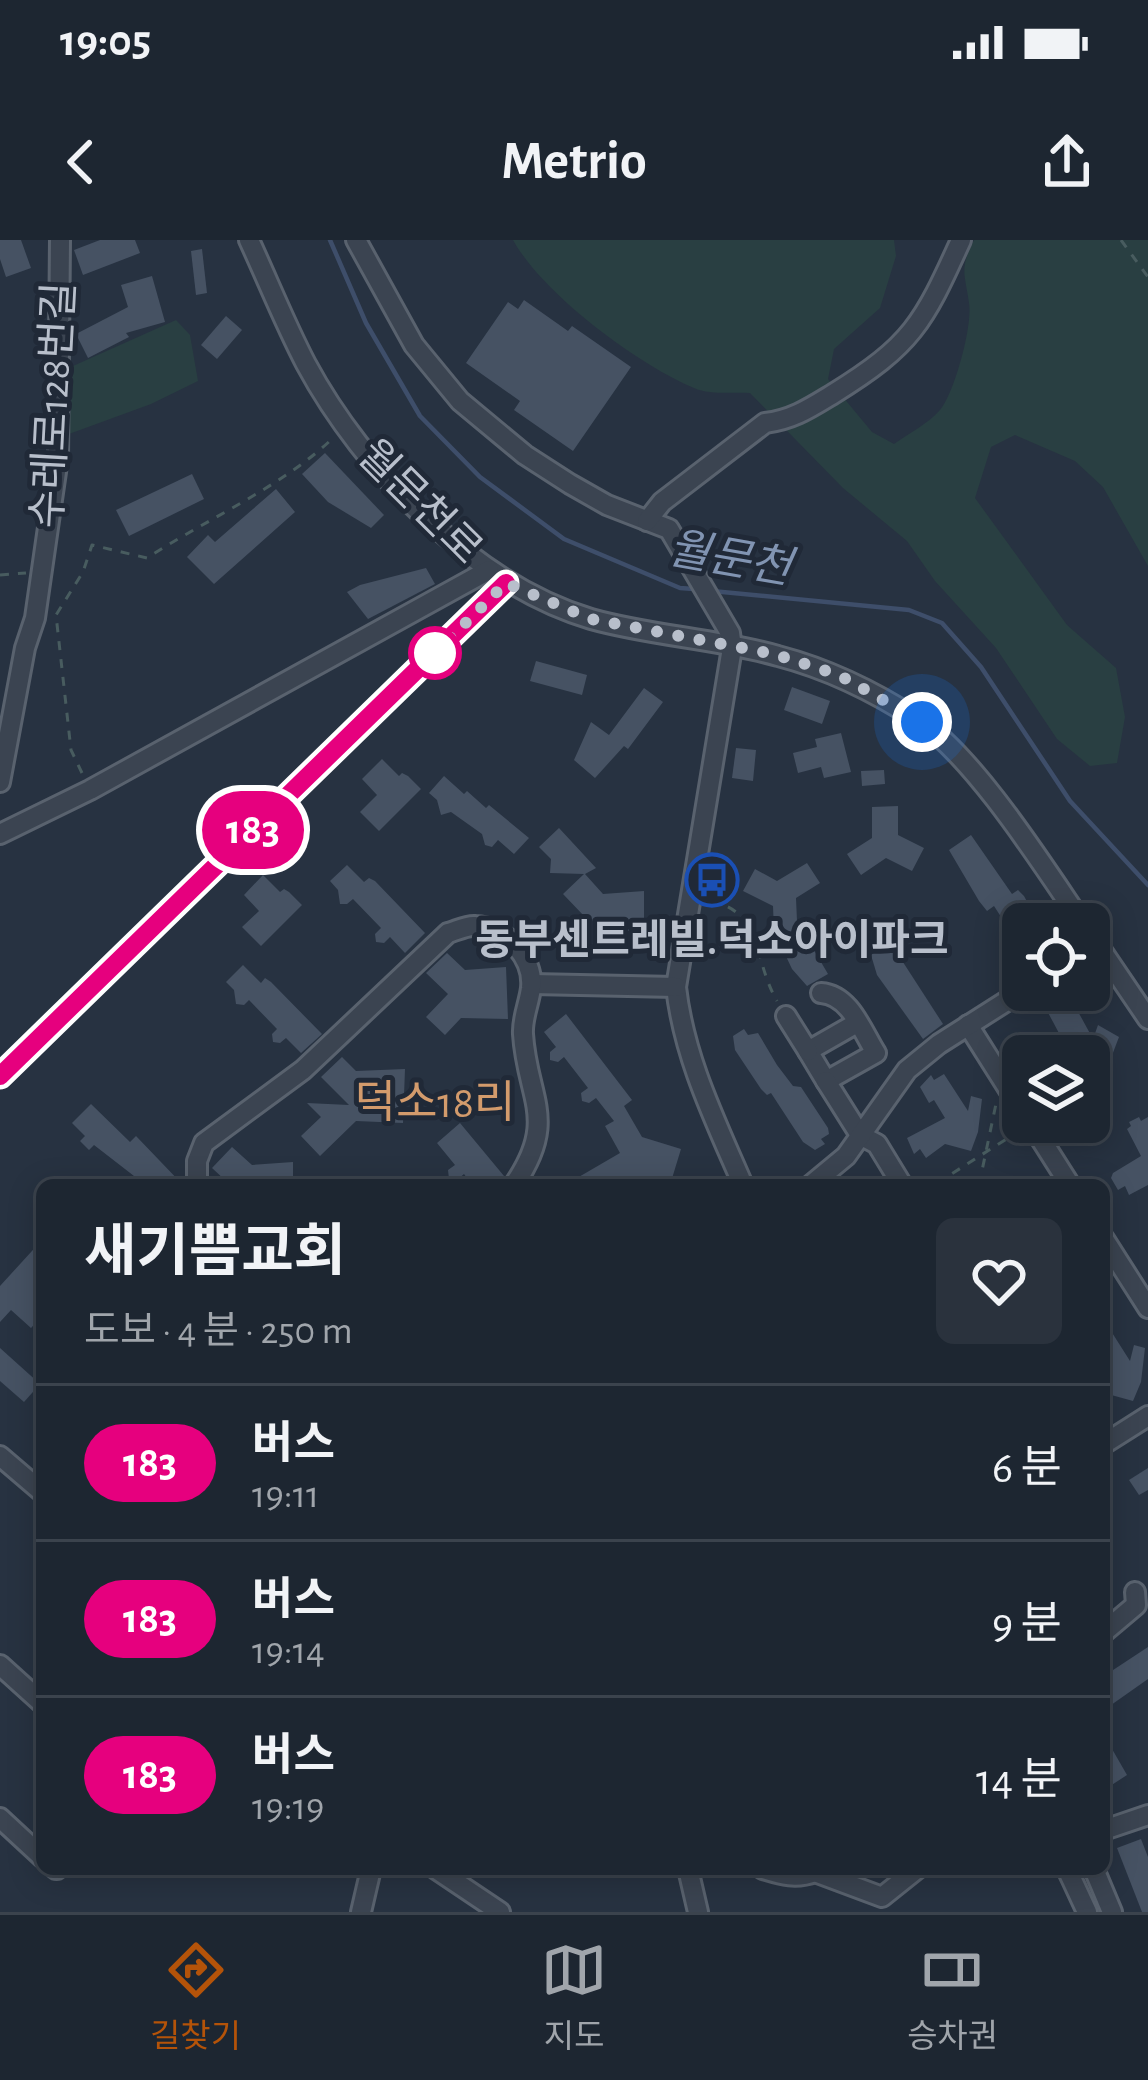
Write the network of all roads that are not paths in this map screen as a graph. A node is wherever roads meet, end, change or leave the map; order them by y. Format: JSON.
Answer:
{"nodes":[{"id":1,"x":61,"y":240,"type":"edge"},
{"id":2,"x":248,"y":240,"type":"edge"},
{"id":3,"x":356,"y":240,"type":"edge"},
{"id":4,"x":961,"y":240,"type":"edge"},
{"id":5,"x":647,"y":521,"type":"junction"},
{"id":6,"x":489,"y":570,"type":"junction"},
{"id":7,"x":506,"y":583,"type":"junction"},
{"id":8,"x":731,"y":641,"type":"junction"},
{"id":9,"x":0,"y":782,"type":"edge"},
{"id":10,"x":0,"y":834,"type":"edge"},
{"id":11,"x":1068,"y":903,"type":"edge"},
{"id":12,"x":1110,"y":966,"type":"edge"},
{"id":13,"x":532,"y":984,"type":"junction"},
{"id":14,"x":676,"y":987,"type":"junction"},
{"id":15,"x":821,"y":993,"type":"dead end"},
{"id":16,"x":1002,"y":1004,"type":"edge"},
{"id":17,"x":786,"y":1016,"type":"road end"},
{"id":18,"x":1148,"y":1019,"type":"edge"},
{"id":19,"x":857,"y":1022,"type":"junction"},
{"id":20,"x":968,"y":1025,"type":"junction"},
{"id":21,"x":808,"y":1051,"type":"junction"},
{"id":22,"x":0,"y":1076,"type":"edge"},
{"id":23,"x":1002,"y":1080,"type":"edge"},
{"id":24,"x":826,"y":1081,"type":"junction"},
{"id":25,"x":860,"y":1135,"type":"junction"},
{"id":26,"x":1043,"y":1143,"type":"edge"},
{"id":27,"x":197,"y":1179,"type":"edge"},
{"id":28,"x":518,"y":1179,"type":"edge"},
{"id":29,"x":740,"y":1179,"type":"edge"},
{"id":30,"x":818,"y":1179,"type":"edge"},
{"id":31,"x":898,"y":1179,"type":"edge"},
{"id":32,"x":1066,"y":1179,"type":"edge"},
{"id":33,"x":1110,"y":1245,"type":"edge"},
{"id":34,"x":1140,"y":1276,"type":"edge"},
{"id":35,"x":1148,"y":1308,"type":"edge"},
{"id":36,"x":1148,"y":1416,"type":"edge"},
{"id":37,"x":1110,"y":1440,"type":"edge"},
{"id":38,"x":0,"y":1456,"type":"edge"},
{"id":39,"x":36,"y":1487,"type":"edge"},
{"id":40,"x":1135,"y":1592,"type":"dead end"},
{"id":41,"x":1110,"y":1627,"type":"edge"},
{"id":42,"x":0,"y":1665,"type":"edge"},
{"id":43,"x":36,"y":1698,"type":"edge"},
{"id":44,"x":1148,"y":1815,"type":"edge"},
{"id":45,"x":0,"y":1818,"type":"edge"},
{"id":46,"x":1110,"y":1828,"type":"edge"},
{"id":47,"x":36,"y":1851,"type":"edge"},
{"id":48,"x":370,"y":1875,"type":"edge"},
{"id":49,"x":445,"y":1875,"type":"edge"},
{"id":50,"x":689,"y":1875,"type":"edge"},
{"id":51,"x":829,"y":1875,"type":"edge"},
{"id":52,"x":910,"y":1875,"type":"edge"},
{"id":53,"x":1069,"y":1875,"type":"edge"},
{"id":54,"x":1097,"y":1875,"type":"edge"},
{"id":55,"x":882,"y":1897,"type":"junction"},
{"id":56,"x":361,"y":1912,"type":"edge"},
{"id":57,"x":500,"y":1912,"type":"edge"},
{"id":58,"x":698,"y":1912,"type":"edge"},
{"id":59,"x":864,"y":1912,"type":"edge"},
{"id":60,"x":1087,"y":1912,"type":"edge"},
{"id":61,"x":1112,"y":1912,"type":"edge"}],
"edges":[{"from":1,"to":9,"type":"street","name":"수레로128번길"},
{"from":2,"to":6,"type":"street","name":"월문천로"},
{"from":3,"to":5,"type":"street"},
{"from":4,"to":5,"type":"street"},
{"from":5,"to":8,"type":"street"},
{"from":6,"to":7,"type":"street","name":"월문천로"},
{"from":6,"to":10,"type":"street"},
{"from":7,"to":8,"type":"street","name":"월문천로"},
{"from":7,"to":22,"type":"street"},
{"from":8,"to":11,"type":"street","name":"월문천로"},
{"from":8,"to":14,"type":"street"},
{"from":12,"to":18,"type":"street"},
{"from":13,"to":14,"type":"street"},
{"from":13,"to":27,"type":"street"},
{"from":13,"to":28,"type":"street"},
{"from":14,"to":29,"type":"street"},
{"from":15,"to":19,"type":"street"},
{"from":16,"to":20,"type":"street"},
{"from":17,"to":21,"type":"street"},
{"from":19,"to":21,"type":"street"},
{"from":19,"to":24,"type":"street"},
{"from":20,"to":23,"type":"street"},
{"from":20,"to":25,"type":"street"},
{"from":21,"to":24,"type":"street"},
{"from":24,"to":25,"type":"street"},
{"from":25,"to":30,"type":"street"},
{"from":25,"to":31,"type":"street"},
{"from":26,"to":32,"type":"street"},
{"from":33,"to":34,"type":"street"},
{"from":34,"to":35,"type":"street"},
{"from":36,"to":37,"type":"street"},
{"from":38,"to":39,"type":"street"},
{"from":40,"to":41,"type":"street"},
{"from":42,"to":43,"type":"street"},
{"from":44,"to":46,"type":"street"},
{"from":45,"to":47,"type":"street"},
{"from":48,"to":56,"type":"street"},
{"from":49,"to":57,"type":"street"},
{"from":50,"to":58,"type":"street"},
{"from":51,"to":55,"type":"street"},
{"from":52,"to":55,"type":"street"},
{"from":53,"to":60,"type":"street"},
{"from":54,"to":61,"type":"street"},
{"from":55,"to":59,"type":"street"}]}
